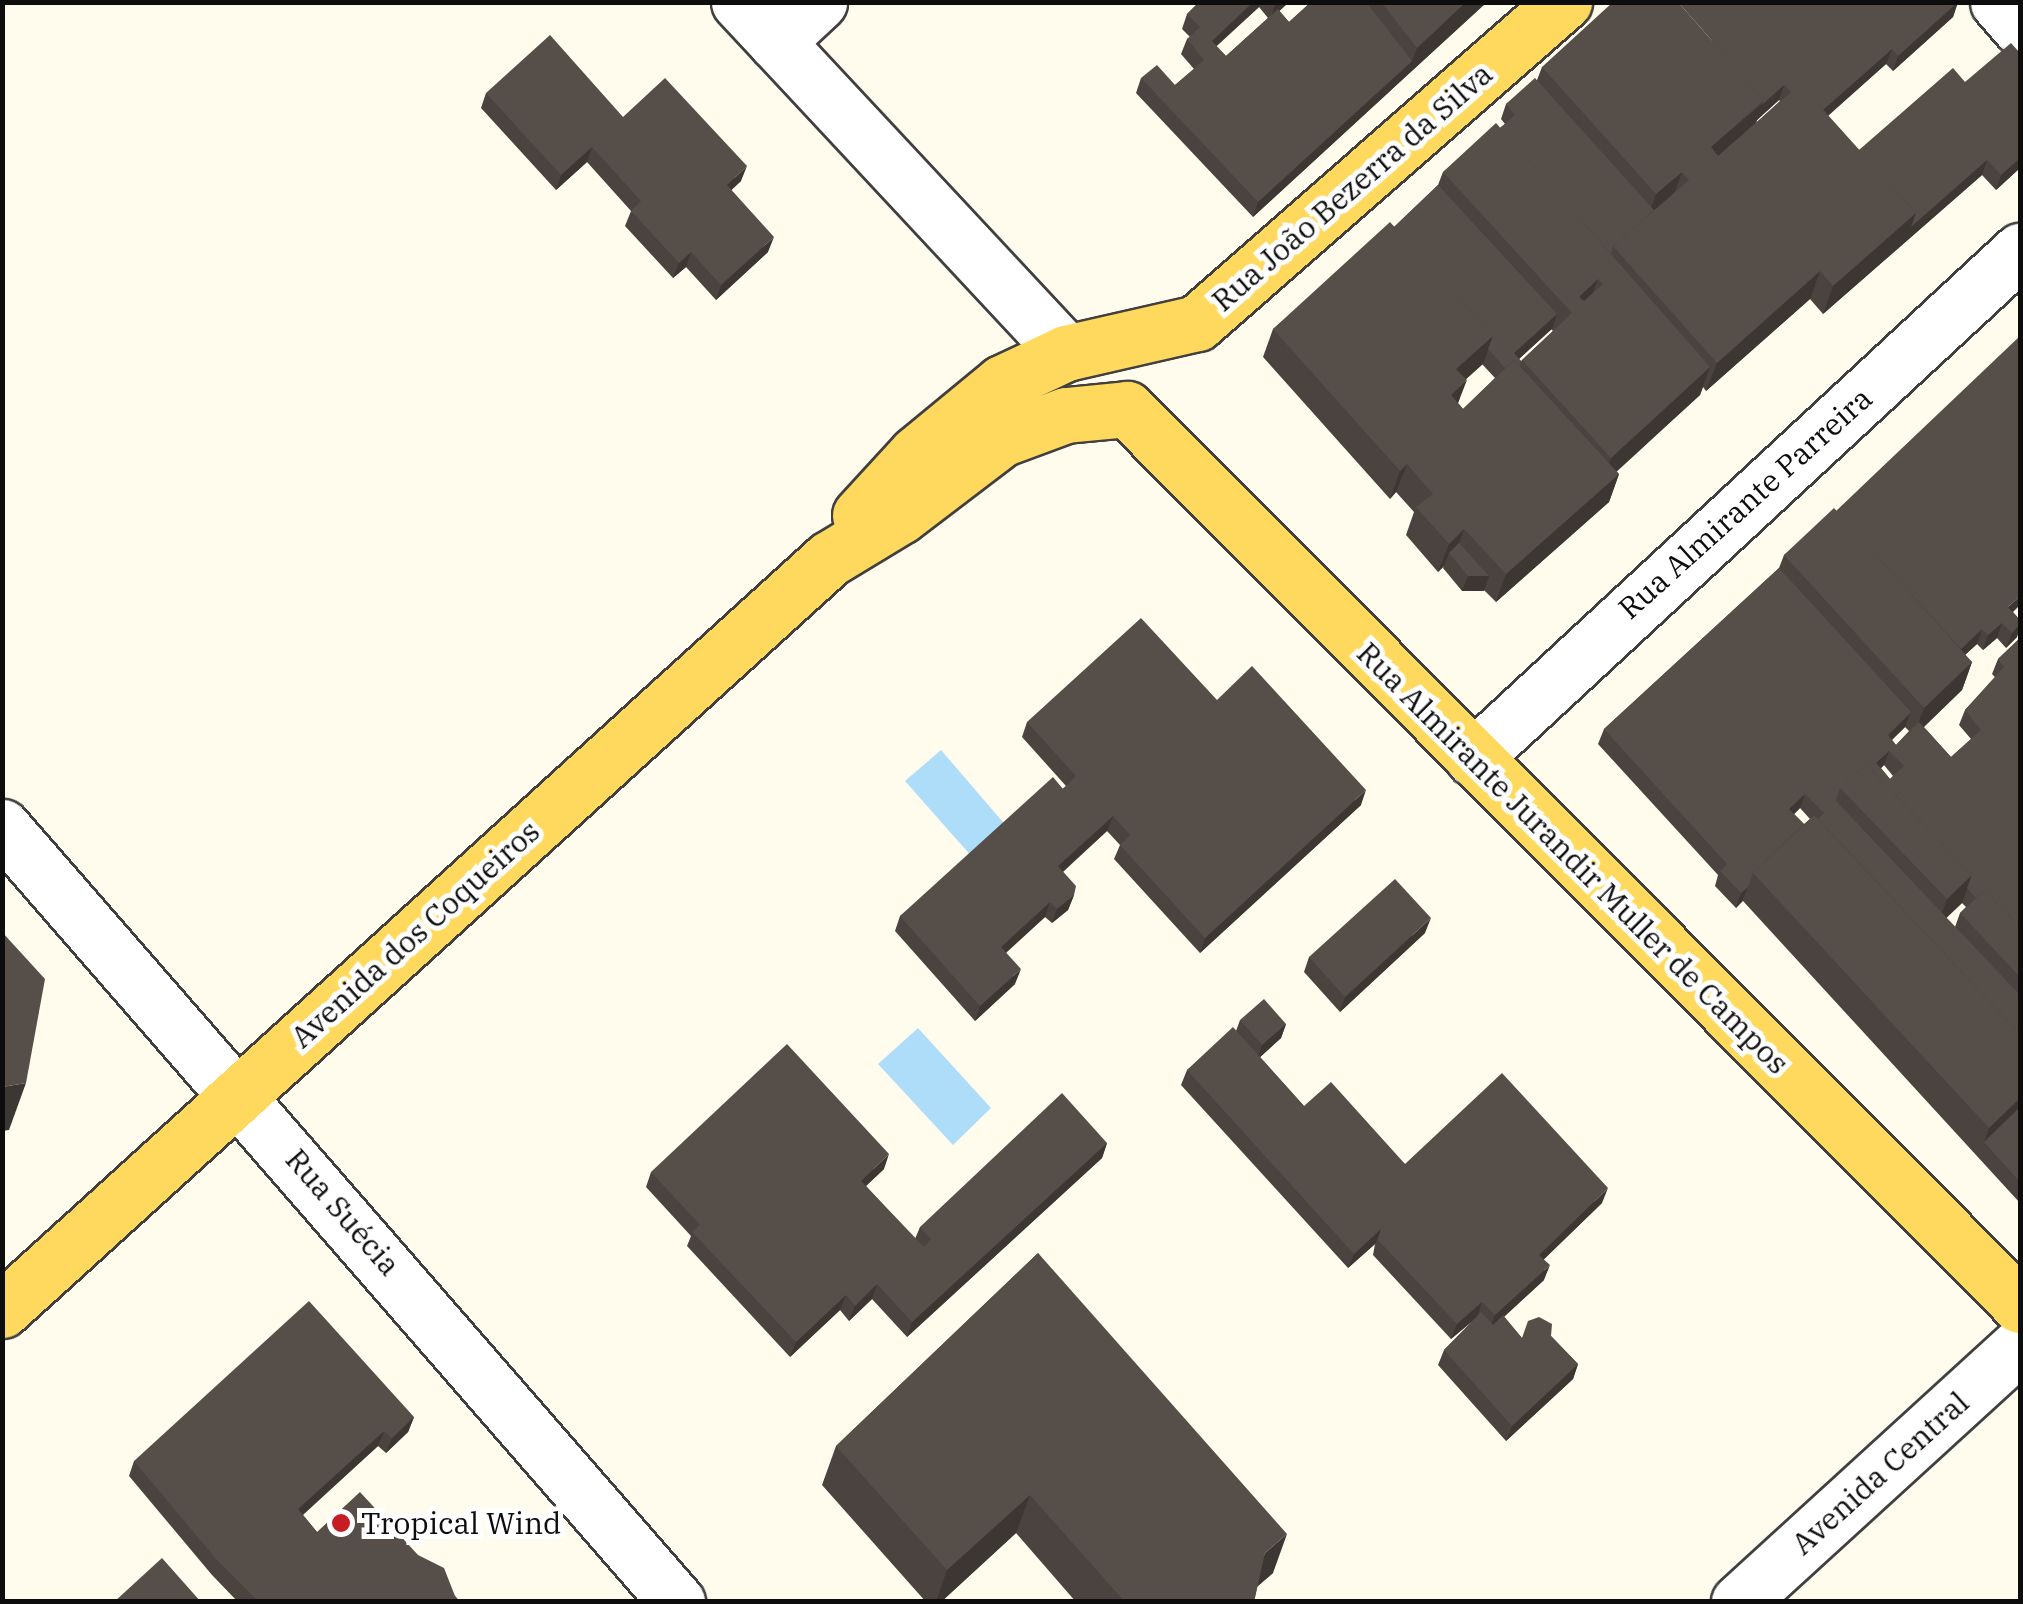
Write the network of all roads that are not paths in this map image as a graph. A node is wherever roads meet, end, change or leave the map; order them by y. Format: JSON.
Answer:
{"nodes":[{"id":1,"x":739,"y":2,"type":"edge"},
{"id":2,"x":819,"y":2,"type":"edge"},
{"id":3,"x":1564,"y":2,"type":"edge"},
{"id":4,"x":1998,"y":2,"type":"edge"},
{"id":5,"x":2020,"y":27,"type":"edge"},
{"id":6,"x":776,"y":42,"type":"junction"},
{"id":7,"x":2020,"y":251,"type":"edge"},
{"id":8,"x":1066,"y":353,"type":"junction"},
{"id":9,"x":829,"y":559,"type":"junction"},
{"id":10,"x":1473,"y":758,"type":"junction"},
{"id":11,"x":2,"y":827,"type":"edge"},
{"id":12,"x":240,"y":1093,"type":"junction"},
{"id":13,"x":2020,"y":1305,"type":"edge"},
{"id":14,"x":2,"y":1310,"type":"edge"},
{"id":15,"x":2020,"y":1345,"type":"edge"},
{"id":16,"x":678,"y":1602,"type":"edge"},
{"id":17,"x":1739,"y":1602,"type":"edge"}],
"edges":[{"from":1,"to":6,"type":"street"},
{"from":2,"to":6,"type":"street"},
{"from":3,"to":8,"type":"main road","name":"Rua João Bezerra da Silva"},
{"from":4,"to":5,"type":"street"},
{"from":6,"to":8,"type":"street"},
{"from":7,"to":10,"type":"street","name":"Rua Almirante Parreira"},
{"from":8,"to":9,"type":"main road","name":"Rua João Bezerra da Silva"},
{"from":9,"to":10,"type":"main road","name":"Rua Almirante Jurandir Muller de Campos"},
{"from":9,"to":12,"type":"main road","name":"Avenida dos Coqueiros"},
{"from":10,"to":13,"type":"main road","name":"Rua Almirante Jurandir Muller de Campos"},
{"from":11,"to":12,"type":"street","name":"Rua Suécia"},
{"from":12,"to":14,"type":"main road","name":"Avenida dos Coqueiros"},
{"from":12,"to":16,"type":"street","name":"Rua Suécia"},
{"from":15,"to":17,"type":"street","name":"Avenida Central"}]}
